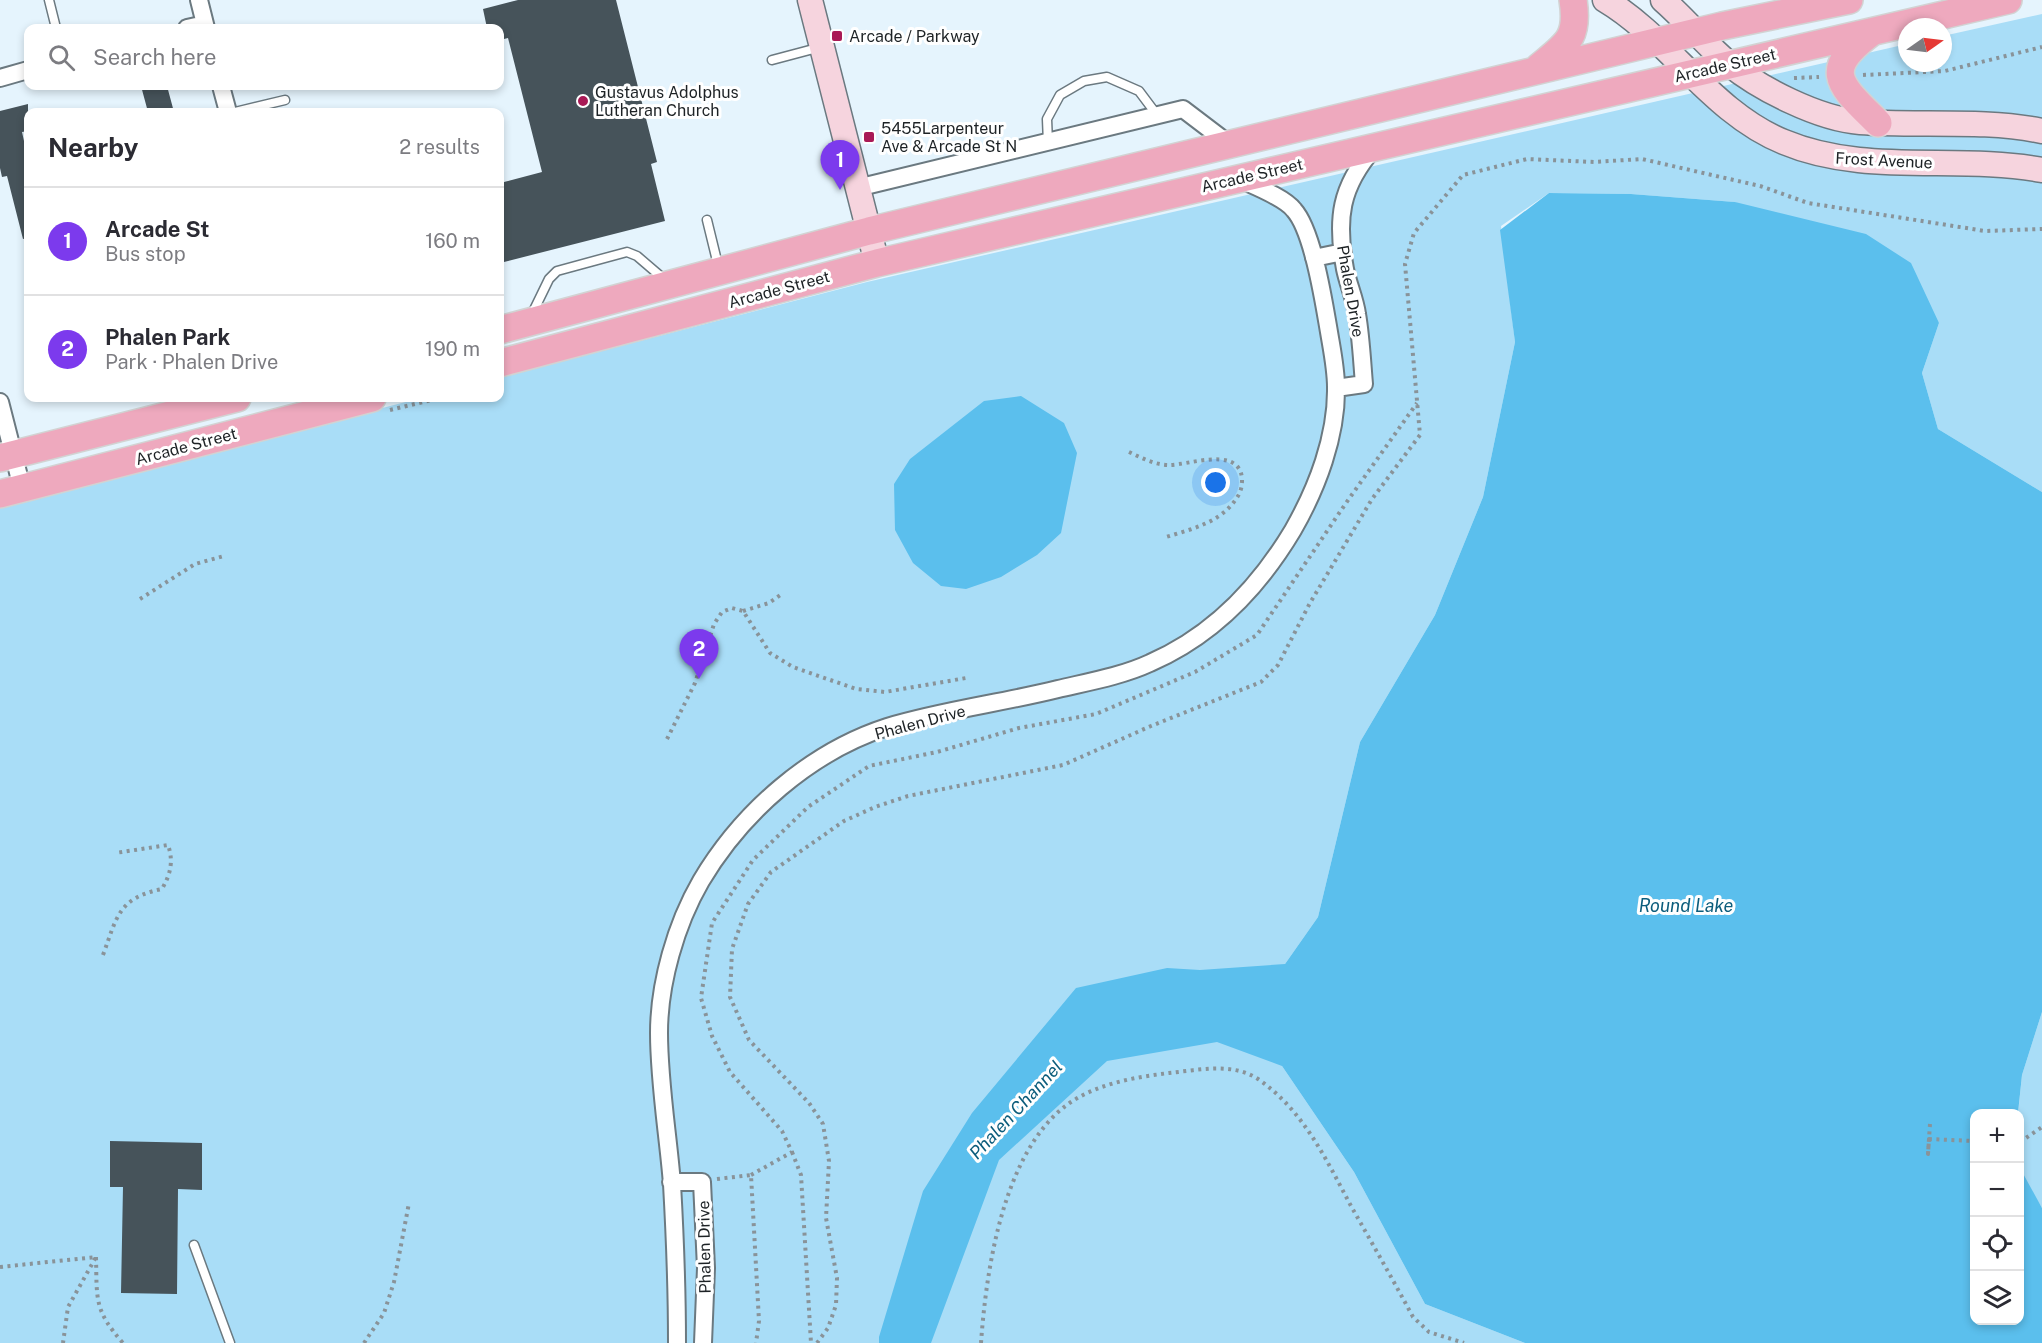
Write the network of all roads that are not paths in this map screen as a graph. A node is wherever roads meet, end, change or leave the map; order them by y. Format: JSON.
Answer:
{"nodes":[{"id":1,"x":49,"y":0,"type":"edge"},
{"id":2,"x":199,"y":0,"type":"edge"},
{"id":3,"x":810,"y":0,"type":"edge"},
{"id":4,"x":1573,"y":0,"type":"edge"},
{"id":5,"x":1605,"y":0,"type":"edge"},
{"id":6,"x":1663,"y":0,"type":"edge"},
{"id":7,"x":1850,"y":0,"type":"edge"},
{"id":8,"x":2007,"y":0,"type":"edge"},
{"id":9,"x":55,"y":24,"type":"edge"},
{"id":10,"x":205,"y":24,"type":"edge"},
{"id":11,"x":1873,"y":31,"type":"junction"},
{"id":12,"x":1696,"y":32,"type":"junction"},
{"id":13,"x":1655,"y":42,"type":"junction"},
{"id":14,"x":823,"y":46,"type":"junction"},
{"id":15,"x":772,"y":60,"type":"dead end"},
{"id":16,"x":1729,"y":64,"type":"junction"},
{"id":17,"x":1535,"y":70,"type":"junction"},
{"id":18,"x":24,"y":71,"type":"edge"},
{"id":19,"x":1689,"y":73,"type":"junction"},
{"id":20,"x":0,"y":78,"type":"edge"},
{"id":21,"x":222,"y":90,"type":"edge"},
{"id":22,"x":285,"y":100,"type":"dead end"},
{"id":23,"x":227,"y":108,"type":"edge"},
{"id":24,"x":252,"y":108,"type":"edge"},
{"id":25,"x":1157,"y":115,"type":"junction"},
{"id":26,"x":1878,"y":123,"type":"junction"},
{"id":27,"x":2042,"y":131,"type":"edge"},
{"id":28,"x":1048,"y":143,"type":"junction"},
{"id":29,"x":1229,"y":144,"type":"junction"},
{"id":30,"x":1376,"y":145,"type":"junction"},
{"id":31,"x":2042,"y":170,"type":"edge"},
{"id":32,"x":1238,"y":179,"type":"junction"},
{"id":33,"x":857,"y":188,"type":"junction"},
{"id":34,"x":707,"y":220,"type":"dead end"},
{"id":35,"x":869,"y":231,"type":"junction"},
{"id":36,"x":1343,"y":252,"type":"junction"},
{"id":37,"x":1314,"y":258,"type":"junction"},
{"id":38,"x":877,"y":263,"type":"junction"},
{"id":39,"x":720,"y":274,"type":"junction"},
{"id":40,"x":672,"y":286,"type":"junction"},
{"id":41,"x":1351,"y":291,"type":"junction"},
{"id":42,"x":1323,"y":298,"type":"junction"},
{"id":43,"x":527,"y":324,"type":"junction"},
{"id":44,"x":504,"y":329,"type":"edge"},
{"id":45,"x":504,"y":362,"type":"edge"},
{"id":46,"x":1336,"y":388,"type":"junction"},
{"id":47,"x":0,"y":402,"type":"edge"},
{"id":48,"x":221,"y":402,"type":"edge"},
{"id":49,"x":338,"y":402,"type":"edge"},
{"id":50,"x":305,"y":406,"type":"edge"},
{"id":51,"x":7,"y":457,"type":"edge"},
{"id":52,"x":11,"y":491,"type":"edge"},
{"id":53,"x":671,"y":1182,"type":"junction"},
{"id":54,"x":194,"y":1245,"type":"dead end"},
{"id":55,"x":230,"y":1343,"type":"edge"},
{"id":56,"x":677,"y":1343,"type":"edge"},
{"id":57,"x":703,"y":1343,"type":"edge"}],
"edges":[{"from":1,"to":9,"type":"lane"},
{"from":2,"to":10,"type":"street"},
{"from":3,"to":14,"type":"street"},
{"from":4,"to":17,"type":"main road"},
{"from":5,"to":13,"type":"street","name":"Frost Avenue"},
{"from":6,"to":12,"type":"street"},
{"from":7,"to":12,"type":"main road","name":"Arcade Street"},
{"from":8,"to":11,"type":"main road","name":"Arcade Street"},
{"from":11,"to":16,"type":"main road","name":"Arcade Street"},
{"from":11,"to":26,"type":"main road"},
{"from":12,"to":13,"type":"main road","name":"Arcade Street"},
{"from":12,"to":16,"type":"street"},
{"from":13,"to":17,"type":"main road","name":"Arcade Street"},
{"from":13,"to":19,"type":"street","name":"Frost Avenue"},
{"from":14,"to":15,"type":"lane"},
{"from":14,"to":33,"type":"street"},
{"from":16,"to":19,"type":"main road","name":"Arcade Street"},
{"from":16,"to":26,"type":"street"},
{"from":17,"to":29,"type":"main road","name":"Arcade Street"},
{"from":18,"to":20,"type":"street"},
{"from":19,"to":30,"type":"main road","name":"Arcade Street"},
{"from":19,"to":31,"type":"street","name":"Frost Avenue"},
{"from":21,"to":23,"type":"street"},
{"from":22,"to":24,"type":"lane"},
{"from":25,"to":28,"type":"street"},
{"from":25,"to":28,"type":"lane"},
{"from":25,"to":29,"type":"street"},
{"from":26,"to":27,"type":"street"},
{"from":28,"to":33,"type":"street"},
{"from":29,"to":35,"type":"main road","name":"Arcade Street"},
{"from":30,"to":32,"type":"main road","name":"Arcade Street"},
{"from":30,"to":36,"type":"street","name":"Phalen Drive"},
{"from":32,"to":37,"type":"street","name":"Phalen Drive"},
{"from":32,"to":38,"type":"main road","name":"Arcade Street"},
{"from":33,"to":35,"type":"street"},
{"from":34,"to":39,"type":"lane"},
{"from":35,"to":38,"type":"street"},
{"from":35,"to":39,"type":"main road","name":"Arcade Street"},
{"from":36,"to":37,"type":"street"},
{"from":36,"to":41,"type":"street","name":"Phalen Drive"},
{"from":37,"to":42,"type":"street","name":"Phalen Drive"},
{"from":38,"to":45,"type":"main road","name":"Arcade Street"},
{"from":39,"to":40,"type":"main road","name":"Arcade Street"},
{"from":40,"to":43,"type":"main road","name":"Arcade Street"},
{"from":40,"to":43,"type":"lane"},
{"from":41,"to":42,"type":"street"},
{"from":41,"to":46,"type":"street","name":"Phalen Drive"},
{"from":42,"to":46,"type":"street","name":"Phalen Drive"},
{"from":43,"to":44,"type":"main road","name":"Arcade Street"},
{"from":46,"to":53,"type":"street","name":"Phalen Drive"},
{"from":47,"to":51,"type":"street"},
{"from":48,"to":51,"type":"main road","name":"Arcade Street"},
{"from":49,"to":50,"type":"main road","name":"Arcade Street"},
{"from":50,"to":52,"type":"main road","name":"Arcade Street"},
{"from":51,"to":52,"type":"street"},
{"from":53,"to":56,"type":"street","name":"Phalen Drive"},
{"from":53,"to":57,"type":"street","name":"Phalen Drive"},
{"from":54,"to":55,"type":"lane"}]}
